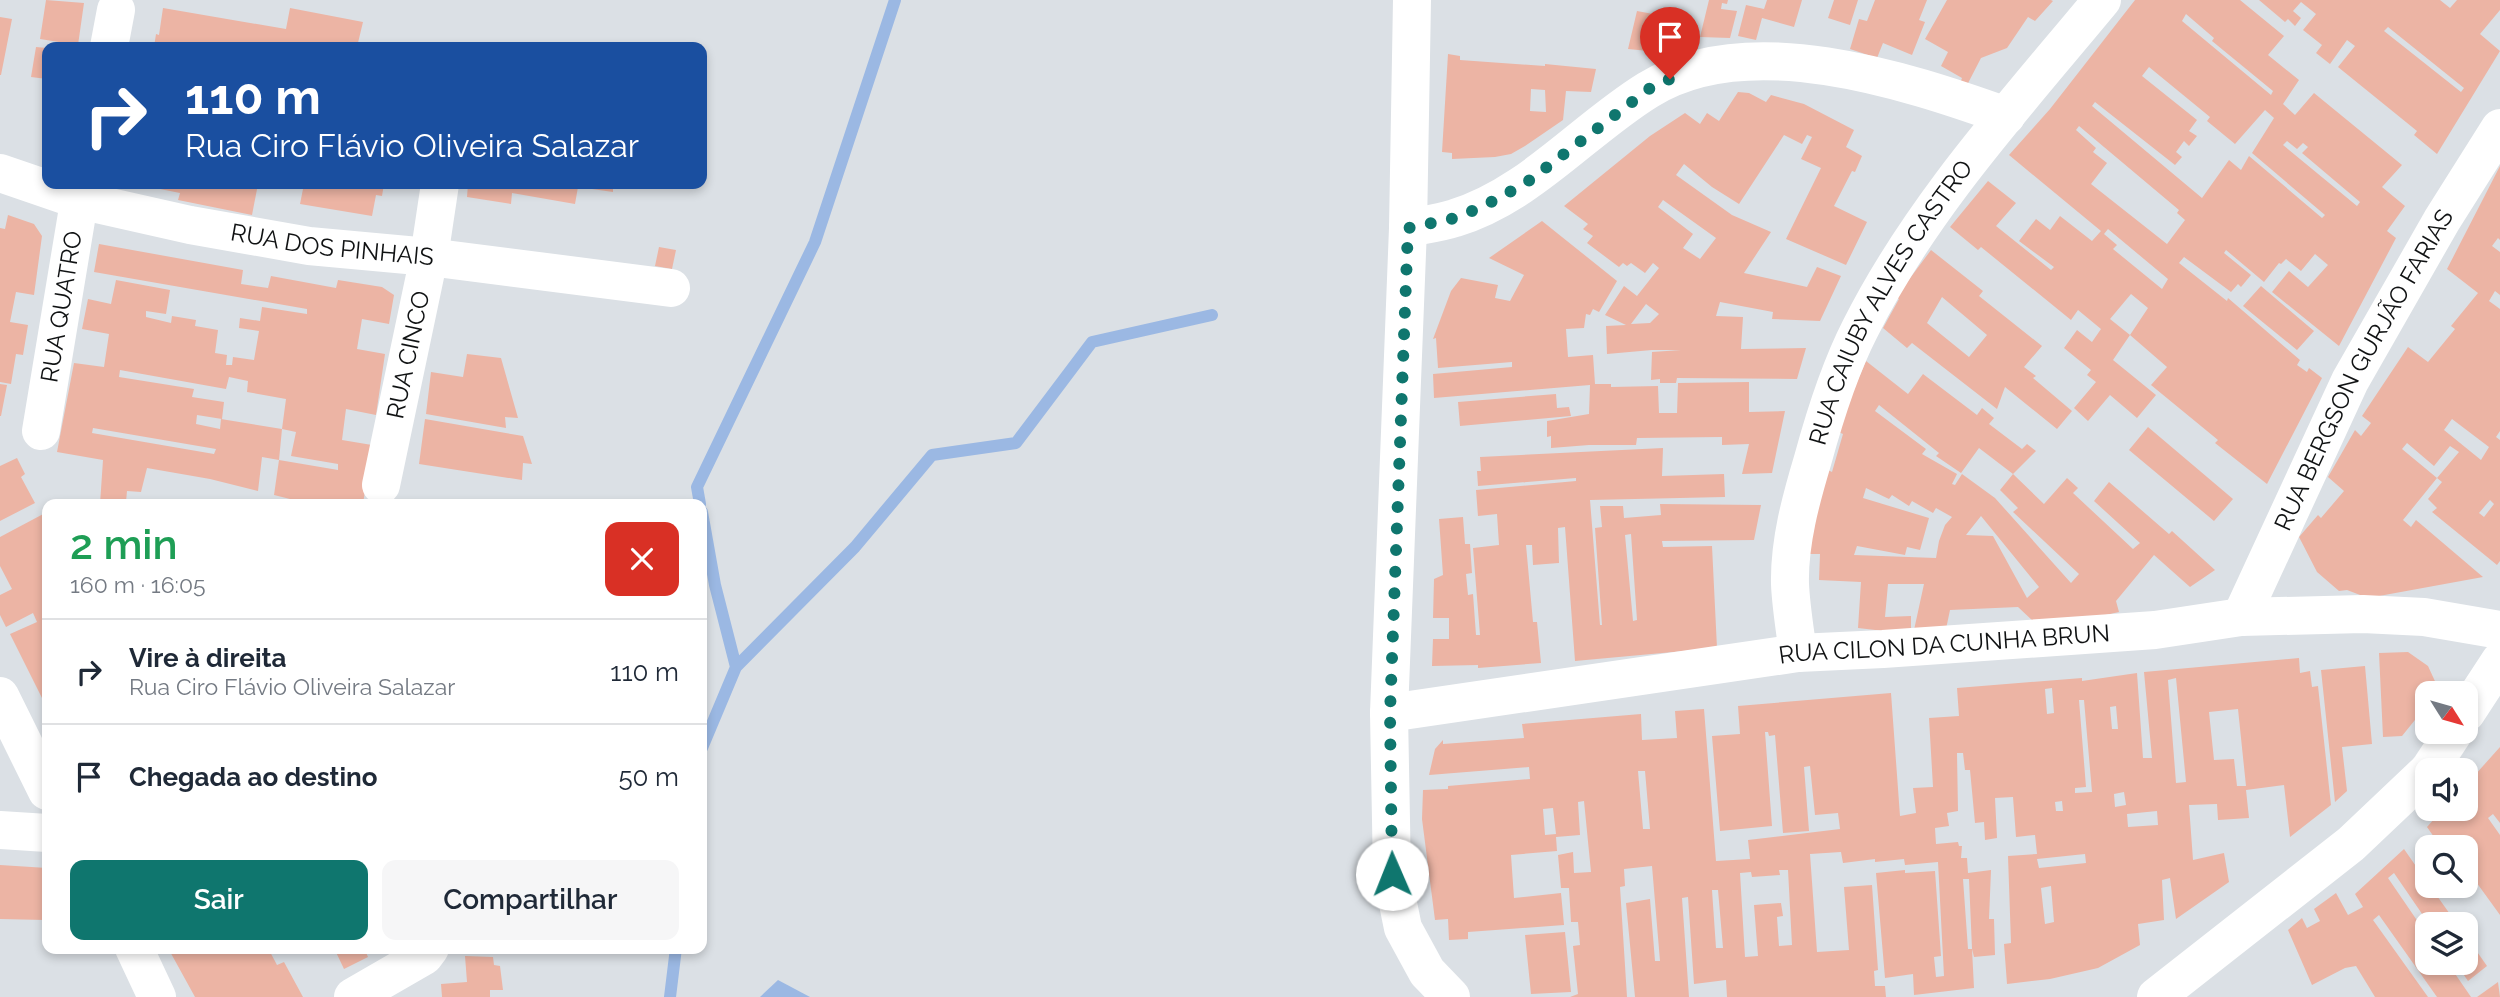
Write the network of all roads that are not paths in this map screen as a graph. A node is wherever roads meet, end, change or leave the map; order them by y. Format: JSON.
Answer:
{"nodes":[{"id":1,"x":1412,"y":0,"type":"edge"},
{"id":2,"x":2102,"y":0,"type":"edge"},
{"id":3,"x":116,"y":10,"type":"dead end"},
{"id":4,"x":110,"y":42,"type":"edge"},
{"id":5,"x":2006,"y":116,"type":"junction"},
{"id":6,"x":2500,"y":128,"type":"edge"},
{"id":7,"x":0,"y":173,"type":"edge"},
{"id":8,"x":42,"y":183,"type":"edge"},
{"id":9,"x":439,"y":189,"type":"edge"},
{"id":10,"x":80,"y":192,"type":"edge"},
{"id":11,"x":1408,"y":228,"type":"junction"},
{"id":12,"x":429,"y":257,"type":"junction"},
{"id":13,"x":671,"y":288,"type":"dead end"},
{"id":14,"x":41,"y":431,"type":"dead end"},
{"id":15,"x":381,"y":485,"type":"dead end"},
{"id":16,"x":2241,"y":617,"type":"junction"},
{"id":17,"x":2500,"y":630,"type":"edge"},
{"id":18,"x":1798,"y":653,"type":"junction"},
{"id":19,"x":2500,"y":661,"type":"edge"},
{"id":20,"x":2478,"y":695,"type":"edge"},
{"id":21,"x":0,"y":696,"type":"edge"},
{"id":22,"x":1390,"y":713,"type":"junction"},
{"id":23,"x":42,"y":781,"type":"edge"},
{"id":24,"x":2415,"y":783,"type":"edge"},
{"id":25,"x":0,"y":830,"type":"edge"},
{"id":26,"x":42,"y":833,"type":"edge"},
{"id":27,"x":137,"y":954,"type":"edge"},
{"id":28,"x":426,"y":954,"type":"edge"},
{"id":29,"x":157,"y":997,"type":"edge"},
{"id":30,"x":354,"y":997,"type":"edge"},
{"id":31,"x":1451,"y":997,"type":"edge"},
{"id":32,"x":2156,"y":997,"type":"edge"}],
"edges":[{"from":1,"to":11,"type":"street"},
{"from":2,"to":5,"type":"street","name":"RUA CAIUBY ALVES CASTRO"},
{"from":3,"to":4,"type":"street"},
{"from":5,"to":11,"type":"street"},
{"from":5,"to":18,"type":"street","name":"RUA CAIUBY ALVES CASTRO"},
{"from":6,"to":16,"type":"street","name":"RUA BERGSON GURJÃO FARIAS"},
{"from":7,"to":8,"type":"street","name":"RUA DOS PINHAIS"},
{"from":9,"to":12,"type":"street","name":"RUA CINCO"},
{"from":10,"to":12,"type":"street","name":"RUA DOS PINHAIS"},
{"from":10,"to":14,"type":"street","name":"RUA QUATRO"},
{"from":11,"to":22,"type":"street"},
{"from":12,"to":13,"type":"street","name":"RUA DOS PINHAIS"},
{"from":12,"to":15,"type":"street","name":"RUA CINCO"},
{"from":16,"to":17,"type":"street","name":"RUA CILON DA CUNHA BRUN"},
{"from":16,"to":18,"type":"street","name":"RUA CILON DA CUNHA BRUN"},
{"from":18,"to":22,"type":"street","name":"RUA CILON DA CUNHA BRUN"},
{"from":19,"to":20,"type":"street"},
{"from":21,"to":23,"type":"street"},
{"from":22,"to":31,"type":"street"},
{"from":24,"to":32,"type":"street"},
{"from":25,"to":26,"type":"street"},
{"from":27,"to":29,"type":"street"},
{"from":28,"to":30,"type":"street"}]}
